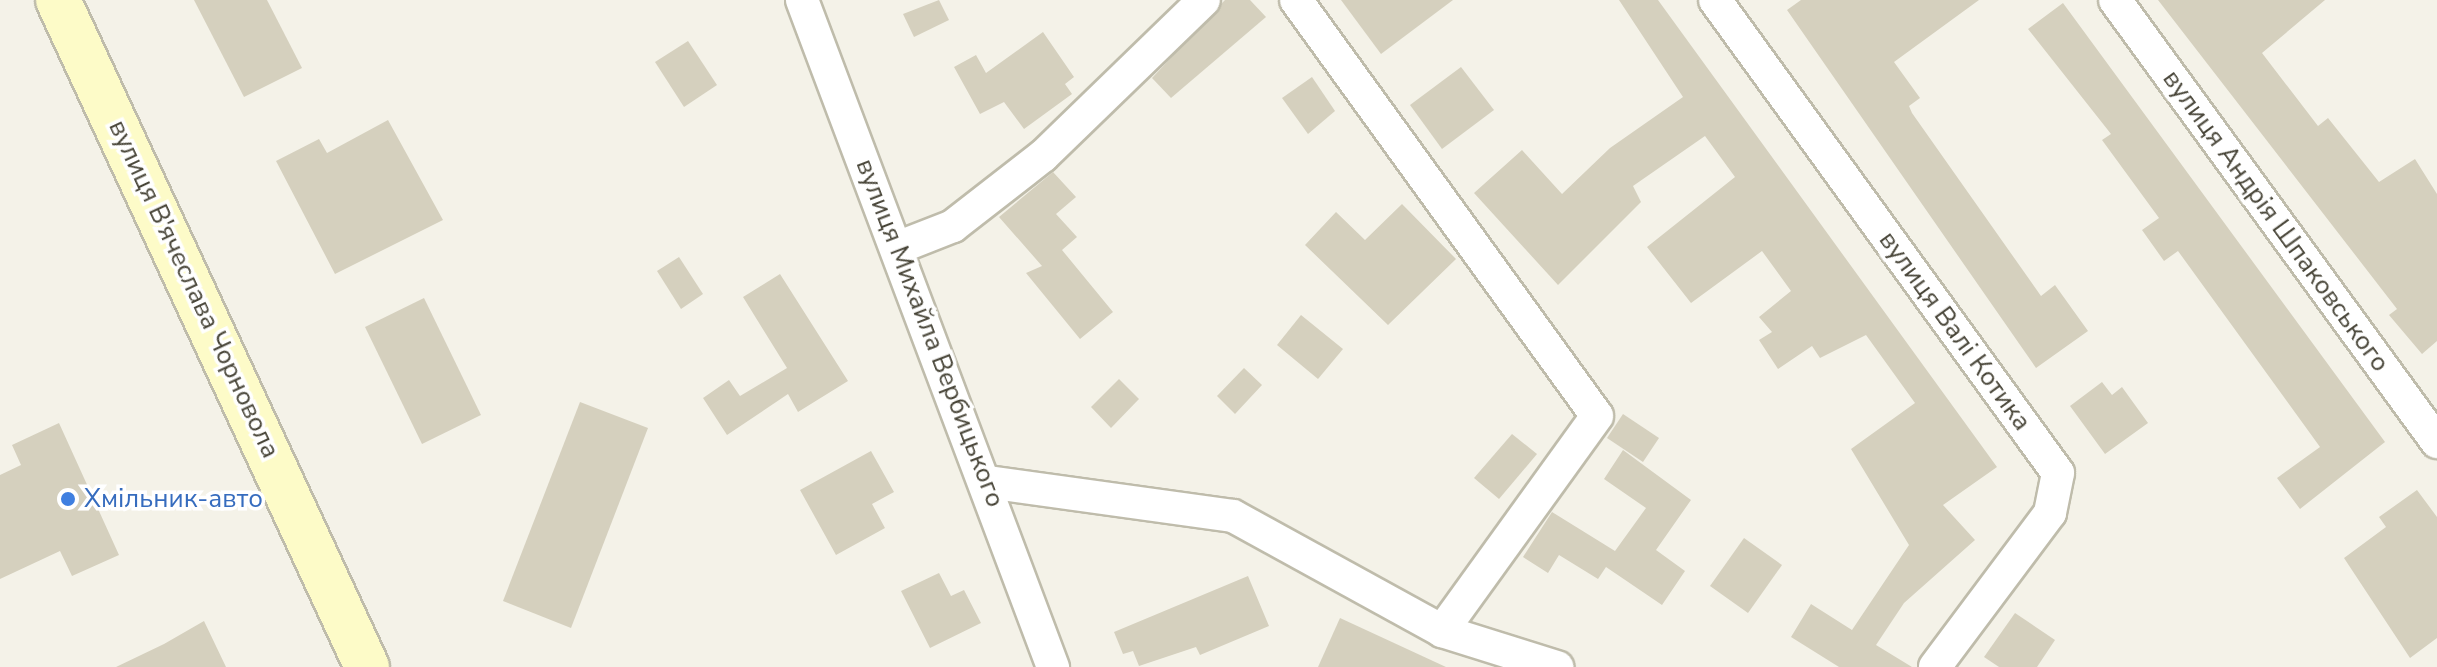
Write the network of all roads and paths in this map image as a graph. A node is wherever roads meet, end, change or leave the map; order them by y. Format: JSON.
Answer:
{"nodes":[{"id":1,"x":58,"y":0,"type":"edge"},
{"id":2,"x":802,"y":0,"type":"edge"},
{"id":3,"x":1204,"y":0,"type":"edge"},
{"id":4,"x":1296,"y":0,"type":"edge"},
{"id":5,"x":1715,"y":0,"type":"edge"},
{"id":6,"x":2115,"y":0,"type":"edge"},
{"id":7,"x":897,"y":248,"type":"junction"},
{"id":8,"x":2437,"y":442,"type":"edge"},
{"id":9,"x":988,"y":482,"type":"junction"},
{"id":10,"x":1442,"y":631,"type":"junction"},
{"id":11,"x":367,"y":667,"type":"edge"},
{"id":12,"x":1053,"y":667,"type":"edge"},
{"id":13,"x":1557,"y":667,"type":"edge"},
{"id":14,"x":1935,"y":667,"type":"edge"}],
"edges":[{"from":1,"to":11,"type":"street","name":"вулиця В'ячеслава Чорновола"},
{"from":2,"to":7,"type":"street","name":"вулиця Михайла Вербицького"},
{"from":3,"to":7,"type":"street"},
{"from":4,"to":10,"type":"street"},
{"from":5,"to":14,"type":"street","name":"вулиця Валі Котика"},
{"from":6,"to":8,"type":"street","name":"вулиця Андрія Шпаковського"},
{"from":7,"to":9,"type":"street","name":"вулиця Михайла Вербицького"},
{"from":9,"to":10,"type":"street"},
{"from":9,"to":12,"type":"street","name":"вулиця Михайла Вербицького"},
{"from":10,"to":13,"type":"street"}]}
